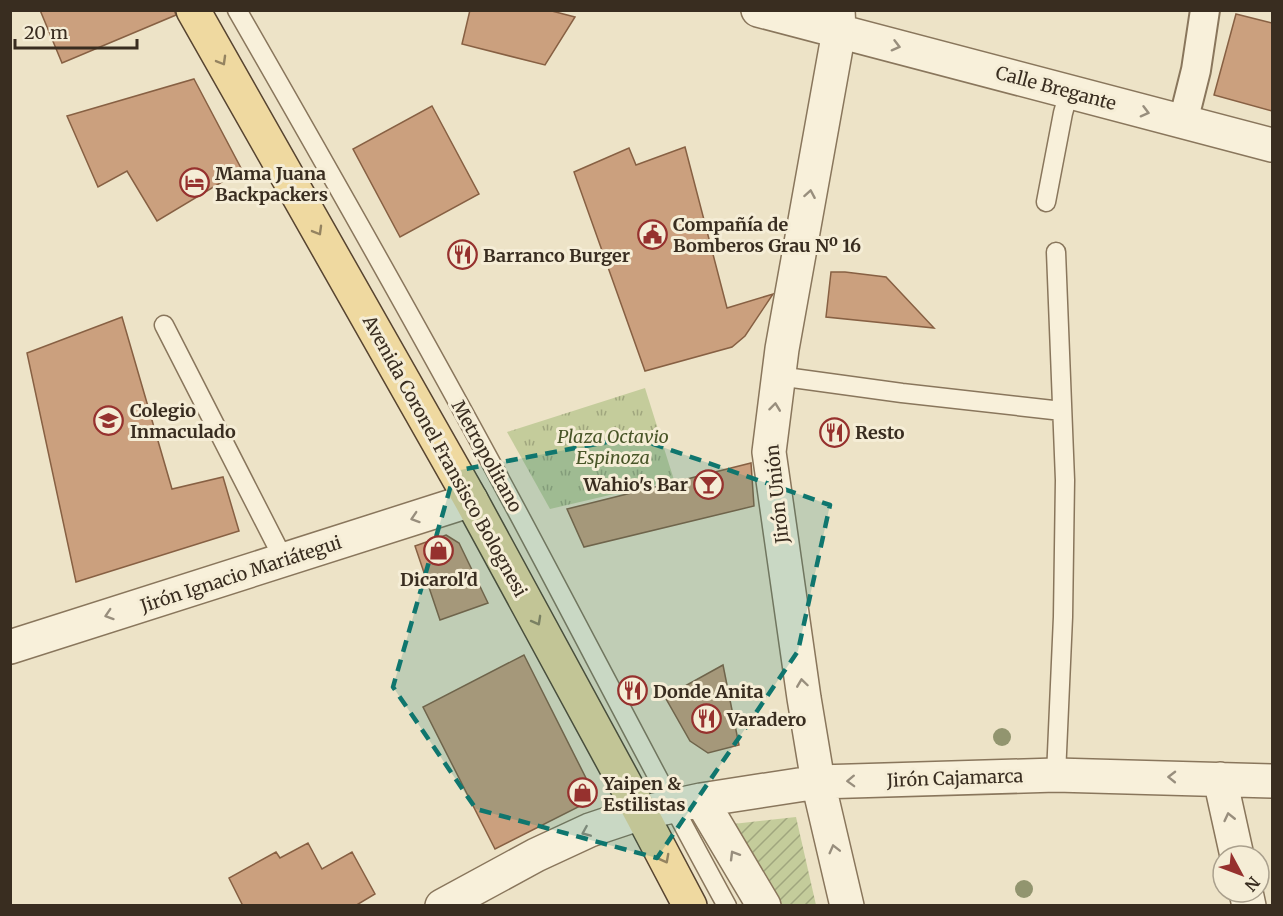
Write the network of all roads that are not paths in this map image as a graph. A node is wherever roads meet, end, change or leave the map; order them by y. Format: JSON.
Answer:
{"nodes":[{"id":1,"x":193,"y":10,"type":"edge"},
{"id":2,"x":237,"y":10,"type":"edge"},
{"id":3,"x":758,"y":10,"type":"edge"},
{"id":4,"x":1205,"y":10,"type":"edge"},
{"id":5,"x":839,"y":21,"type":"edge"},
{"id":6,"x":1069,"y":92,"type":"junction"},
{"id":7,"x":1183,"y":122,"type":"junction"},
{"id":8,"x":1272,"y":145,"type":"edge"},
{"id":9,"x":1046,"y":202,"type":"dead end"},
{"id":10,"x":1056,"y":252,"type":"dead end"},
{"id":11,"x":164,"y":325,"type":"dead end"},
{"id":12,"x":778,"y":375,"type":"junction"},
{"id":13,"x":1062,"y":411,"type":"junction"},
{"id":14,"x":471,"y":500,"type":"junction"},
{"id":15,"x":284,"y":560,"type":"junction"},
{"id":16,"x":10,"y":647,"type":"edge"},
{"id":17,"x":1056,"y":775,"type":"junction"},
{"id":18,"x":1220,"y":778,"type":"junction"},
{"id":19,"x":1272,"y":781,"type":"edge"},
{"id":20,"x":818,"y":782,"type":"junction"},
{"id":21,"x":687,"y":803,"type":"junction"},
{"id":22,"x":641,"y":813,"type":"junction"},
{"id":23,"x":1234,"y":844,"type":"edge"},
{"id":24,"x":442,"y":906,"type":"edge"},
{"id":25,"x":690,"y":906,"type":"edge"},
{"id":26,"x":727,"y":906,"type":"edge"},
{"id":27,"x":764,"y":906,"type":"edge"},
{"id":28,"x":847,"y":906,"type":"edge"}],
"edges":[{"from":1,"to":14,"type":"main road","name":"Avenida Coronel Fransisco Bolognesi","one_way":true},
{"from":2,"to":21,"type":"lane","name":"Metropolitano"},
{"from":3,"to":5,"type":"street","name":"Calle Bregante"},
{"from":4,"to":7,"type":"street"},
{"from":5,"to":6,"type":"street","name":"Calle Bregante","one_way":true},
{"from":12,"to":5,"type":"street","name":"Jirón Unión","one_way":true},
{"from":6,"to":7,"type":"street","name":"Calle Bregante","one_way":true},
{"from":6,"to":9,"type":"lane"},
{"from":7,"to":8,"type":"street","name":"Calle Bregante"},
{"from":10,"to":13,"type":"lane"},
{"from":11,"to":15,"type":"lane"},
{"from":12,"to":13,"type":"lane"},
{"from":20,"to":12,"type":"street","name":"Jirón Unión","one_way":true},
{"from":13,"to":17,"type":"lane"},
{"from":14,"to":15,"type":"street","name":"Jirón Ignacio Mariátegui","one_way":true},
{"from":14,"to":22,"type":"main road","name":"Avenida Coronel Fransisco Bolognesi","one_way":true},
{"from":15,"to":16,"type":"street","name":"Jirón Ignacio Mariátegui","one_way":true},
{"from":18,"to":17,"type":"street","name":"Jirón Cajamarca","one_way":true},
{"from":17,"to":20,"type":"street","name":"Jirón Cajamarca","one_way":true},
{"from":18,"to":19,"type":"street","name":"Jirón Cajamarca"},
{"from":23,"to":18,"type":"street","one_way":true},
{"from":20,"to":21,"type":"street","name":"Jirón Cajamarca"},
{"from":28,"to":20,"type":"street","name":"Jirón Unión","one_way":true},
{"from":21,"to":22,"type":"street","name":"Jirón Cajamarca"},
{"from":21,"to":26,"type":"lane","name":"Metropolitano"},
{"from":27,"to":21,"type":"street","one_way":true},
{"from":22,"to":24,"type":"street","name":"Jirón Cajamarca","one_way":true},
{"from":22,"to":25,"type":"main road","name":"Avenida Coronel Fransisco Bolognesi","one_way":true}]}
